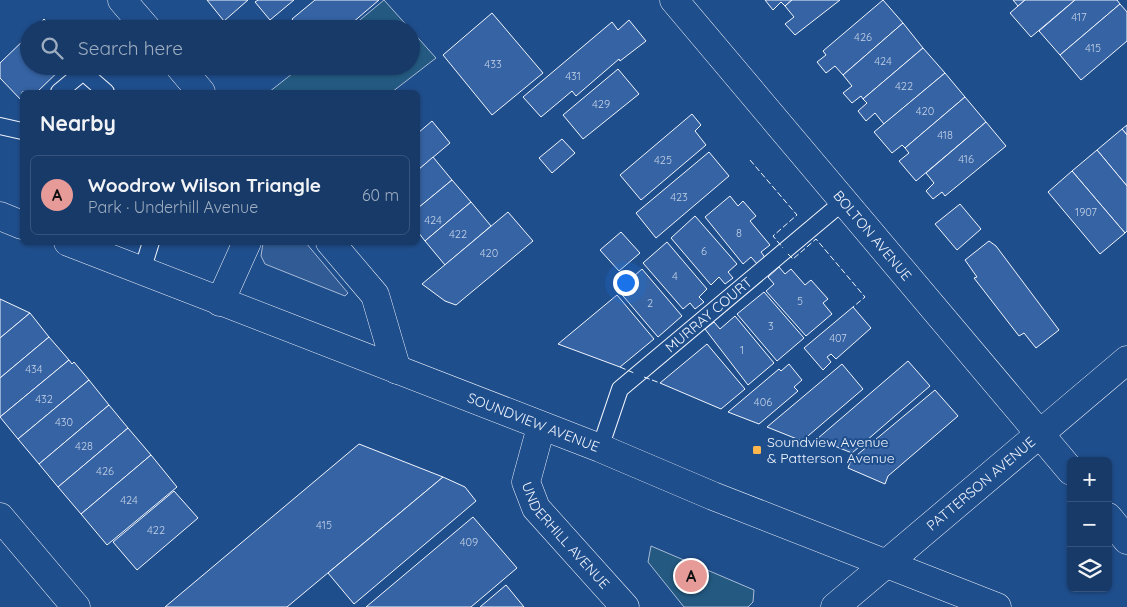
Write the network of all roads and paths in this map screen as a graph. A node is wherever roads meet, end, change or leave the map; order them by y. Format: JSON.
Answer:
{"nodes":[{"id":1,"x":122,"y":0,"type":"edge"},
{"id":2,"x":674,"y":0,"type":"edge"},
{"id":3,"x":139,"y":20,"type":"edge"},
{"id":4,"x":79,"y":75,"type":"edge"},
{"id":5,"x":86,"y":75,"type":"edge"},
{"id":6,"x":187,"y":75,"type":"edge"},
{"id":7,"x":61,"y":90,"type":"edge"},
{"id":8,"x":104,"y":90,"type":"edge"},
{"id":9,"x":199,"y":90,"type":"edge"},
{"id":10,"x":0,"y":126,"type":"edge"},
{"id":11,"x":20,"y":128,"type":"edge"},
{"id":12,"x":844,"y":201,"type":"junction"},
{"id":13,"x":0,"y":216,"type":"edge"},
{"id":14,"x":20,"y":224,"type":"edge"},
{"id":15,"x":76,"y":245,"type":"edge"},
{"id":16,"x":150,"y":245,"type":"edge"},
{"id":17,"x":246,"y":245,"type":"edge"},
{"id":18,"x":333,"y":245,"type":"edge"},
{"id":19,"x":142,"y":271,"type":"junction"},
{"id":20,"x":220,"y":302,"type":"junction"},
{"id":21,"x":1127,"y":360,"type":"edge"},
{"id":22,"x":397,"y":370,"type":"junction"},
{"id":23,"x":541,"y":427,"type":"junction"},
{"id":24,"x":1040,"y":432,"type":"junction"},
{"id":25,"x":600,"y":448,"type":"junction"},
{"id":26,"x":1067,"y":466,"type":"edge"},
{"id":27,"x":0,"y":517,"type":"edge"},
{"id":28,"x":1112,"y":522,"type":"edge"},
{"id":29,"x":1127,"y":540,"type":"edge"},
{"id":30,"x":886,"y":563,"type":"junction"},
{"id":31,"x":76,"y":607,"type":"edge"},
{"id":32,"x":625,"y":607,"type":"edge"},
{"id":33,"x":835,"y":607,"type":"edge"},
{"id":34,"x":997,"y":607,"type":"edge"}],
"edges":[{"from":1,"to":3,"type":"street"},
{"from":2,"to":12,"type":"street","name":"BOLTON AVENUE"},
{"from":4,"to":7,"type":"lane"},
{"from":5,"to":8,"type":"lane"},
{"from":6,"to":9,"type":"street"},
{"from":10,"to":11,"type":"lane"},
{"from":12,"to":24,"type":"street","name":"BOLTON AVENUE"},
{"from":12,"to":25,"type":"lane","name":"MURRAY COURT"},
{"from":13,"to":14,"type":"street"},
{"from":15,"to":19,"type":"street","name":"SOUNDVIEW AVENUE"},
{"from":16,"to":19,"type":"lane"},
{"from":17,"to":20,"type":"street"},
{"from":18,"to":22,"type":"street"},
{"from":19,"to":20,"type":"street","name":"SOUNDVIEW AVENUE"},
{"from":20,"to":22,"type":"street","name":"SOUNDVIEW AVENUE"},
{"from":21,"to":24,"type":"street","name":"PATTERSON AVENUE"},
{"from":22,"to":23,"type":"street","name":"SOUNDVIEW AVENUE"},
{"from":23,"to":25,"type":"street","name":"SOUNDVIEW AVENUE"},
{"from":23,"to":32,"type":"street","name":"UNDERHILL AVENUE"},
{"from":24,"to":26,"type":"street","name":"BOLTON AVENUE"},
{"from":24,"to":30,"type":"street","name":"PATTERSON AVENUE"},
{"from":25,"to":30,"type":"street","name":"SOUNDVIEW AVENUE"},
{"from":27,"to":31,"type":"street"},
{"from":28,"to":29,"type":"street"},
{"from":30,"to":33,"type":"street","name":"PATTERSON AVENUE"},
{"from":30,"to":34,"type":"street","name":"SOUNDVIEW AVENUE"}]}
